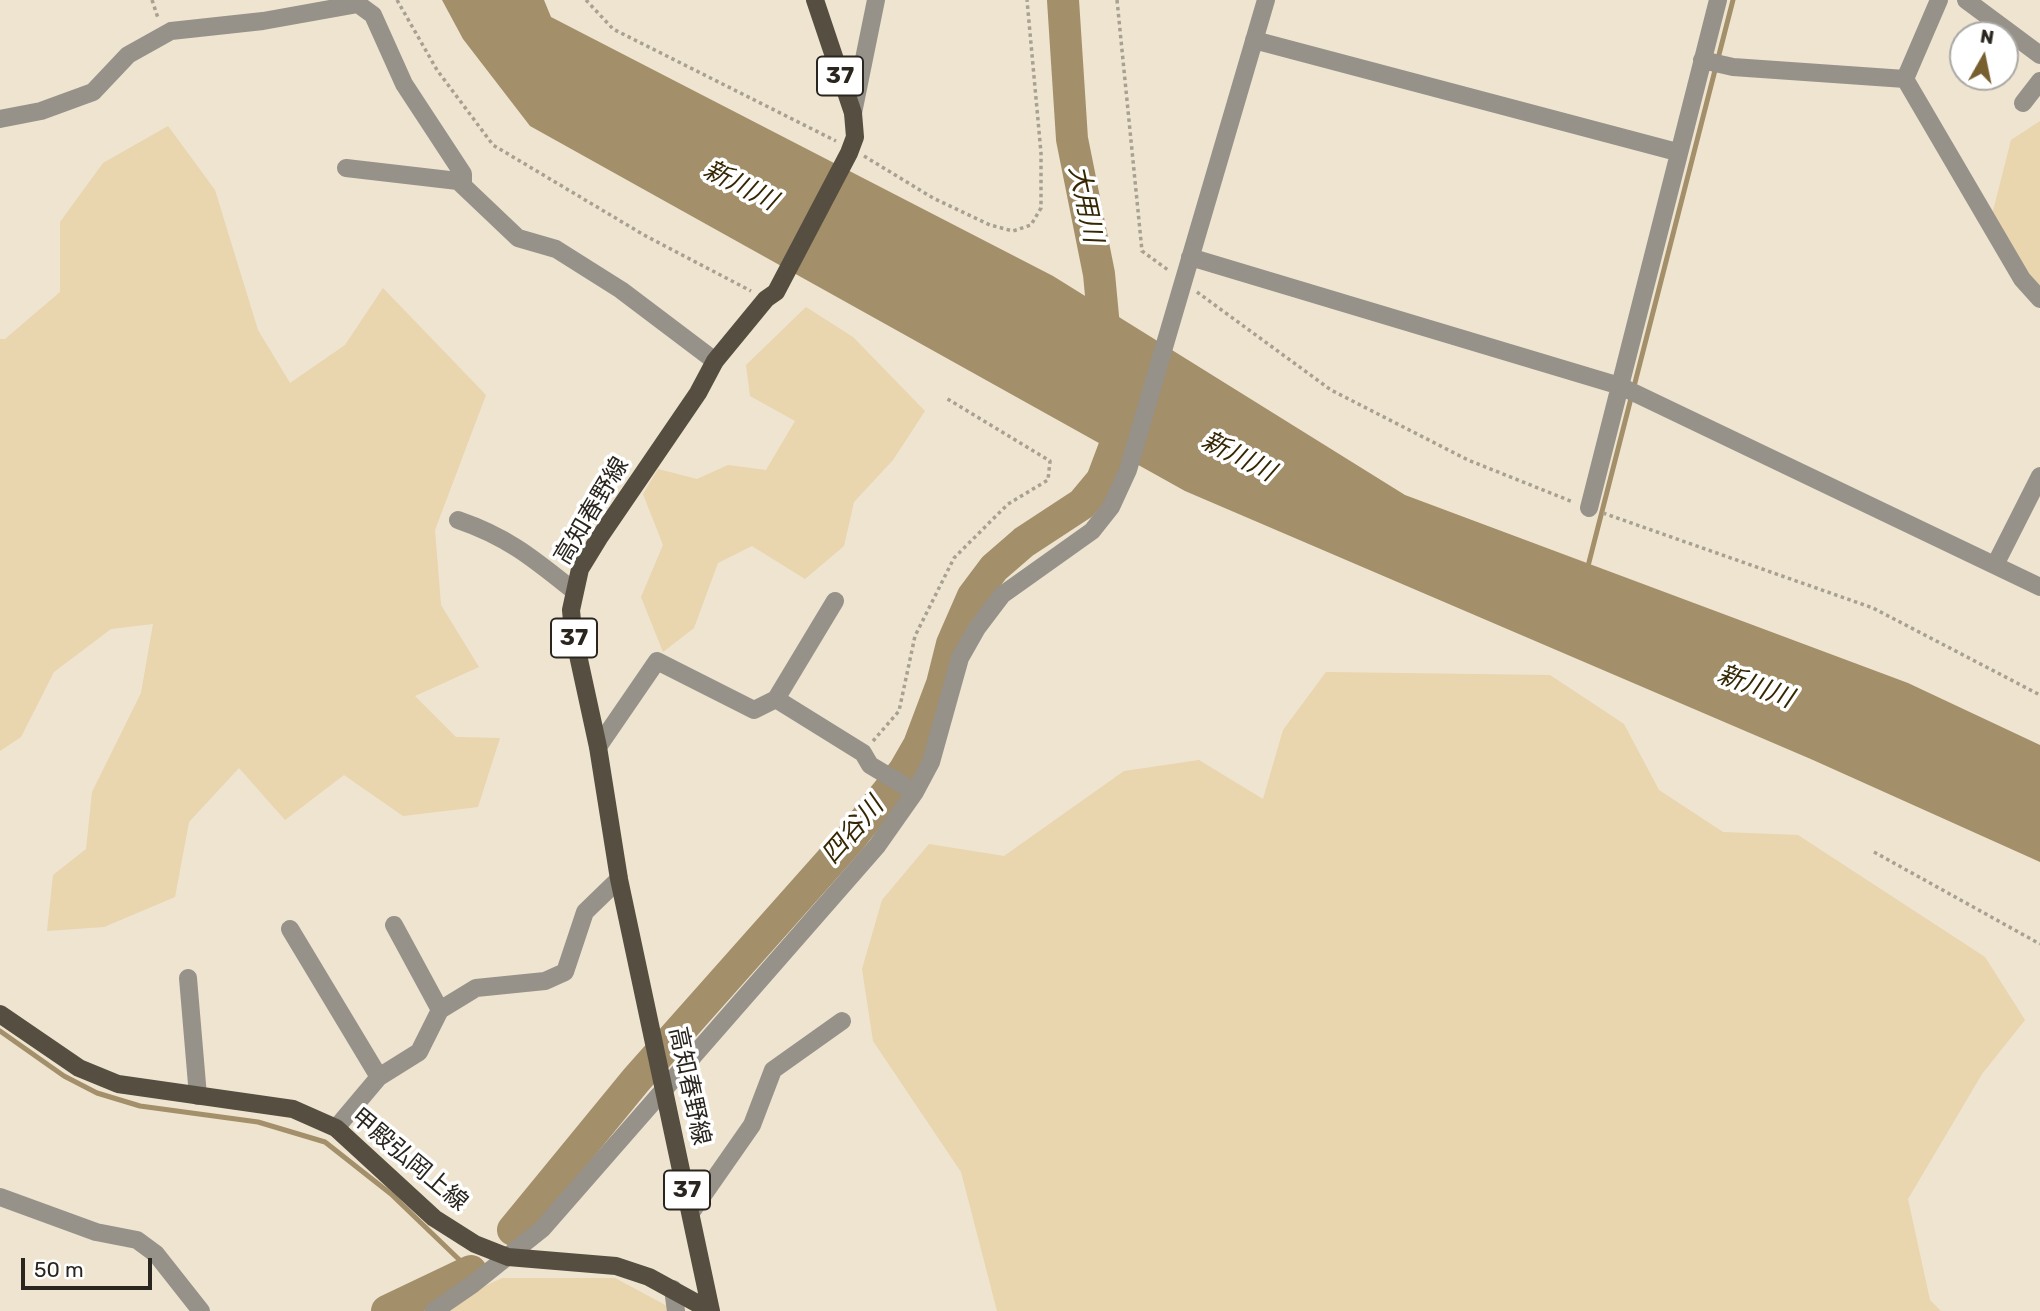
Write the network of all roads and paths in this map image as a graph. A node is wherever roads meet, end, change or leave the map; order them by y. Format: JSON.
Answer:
{"nodes":[{"id":1,"x":397,"y":0,"type":"edge"},
{"id":2,"x":586,"y":0,"type":"edge"},
{"id":3,"x":815,"y":0,"type":"edge"},
{"id":4,"x":876,"y":0,"type":"edge"},
{"id":5,"x":1027,"y":0,"type":"edge"},
{"id":6,"x":1117,"y":0,"type":"edge"},
{"id":7,"x":1266,"y":0,"type":"edge"},
{"id":8,"x":1718,"y":0,"type":"edge"},
{"id":9,"x":1939,"y":0,"type":"edge"},
{"id":10,"x":1966,"y":0,"type":"edge"},
{"id":11,"x":1254,"y":40,"type":"junction"},
{"id":12,"x":2040,"y":55,"type":"edge"},
{"id":13,"x":1702,"y":60,"type":"junction"},
{"id":14,"x":1905,"y":79,"type":"junction"},
{"id":15,"x":2040,"y":81,"type":"edge"},
{"id":16,"x":2023,"y":103,"type":"dead end"},
{"id":17,"x":853,"y":113,"type":"junction"},
{"id":18,"x":0,"y":119,"type":"edge"},
{"id":19,"x":850,"y":150,"type":"junction"},
{"id":20,"x":1677,"y":152,"type":"junction"},
{"id":21,"x":346,"y":168,"type":"dead end"},
{"id":22,"x":463,"y":186,"type":"junction"},
{"id":23,"x":1190,"y":257,"type":"junction"},
{"id":24,"x":1183,"y":281,"type":"junction"},
{"id":25,"x":771,"y":295,"type":"junction"},
{"id":26,"x":2040,"y":299,"type":"edge"},
{"id":27,"x":715,"y":362,"type":"junction"},
{"id":28,"x":1620,"y":386,"type":"junction"},
{"id":29,"x":946,"y":398,"type":"dead end"},
{"id":30,"x":2040,"y":476,"type":"edge"},
{"id":31,"x":1589,"y":508,"type":"joint"},
{"id":32,"x":1609,"y":515,"type":"dead end"},
{"id":33,"x":458,"y":520,"type":"dead end"},
{"id":34,"x":1995,"y":565,"type":"junction"},
{"id":35,"x":2040,"y":587,"type":"edge"},
{"id":36,"x":575,"y":591,"type":"junction"},
{"id":37,"x":835,"y":601,"type":"dead end"},
{"id":38,"x":2040,"y":695,"type":"edge"},
{"id":39,"x":776,"y":699,"type":"junction"},
{"id":40,"x":598,"y":747,"type":"junction"},
{"id":41,"x":866,"y":759,"type":"junction"},
{"id":42,"x":909,"y":788,"type":"junction"},
{"id":43,"x":1874,"y":852,"type":"dead end"},
{"id":44,"x":619,"y":878,"type":"junction"},
{"id":45,"x":394,"y":925,"type":"dead end"},
{"id":46,"x":290,"y":929,"type":"dead end"},
{"id":47,"x":2040,"y":944,"type":"edge"},
{"id":48,"x":188,"y":978,"type":"dead end"},
{"id":49,"x":440,"y":1010,"type":"junction"},
{"id":50,"x":0,"y":1014,"type":"edge"},
{"id":51,"x":842,"y":1021,"type":"dead end"},
{"id":52,"x":379,"y":1077,"type":"junction"},
{"id":53,"x":664,"y":1089,"type":"junction"},
{"id":54,"x":198,"y":1096,"type":"junction"},
{"id":55,"x":336,"y":1128,"type":"junction"},
{"id":56,"x":0,"y":1197,"type":"edge"},
{"id":57,"x":692,"y":1211,"type":"junction"},
{"id":58,"x":508,"y":1256,"type":"junction"},
{"id":59,"x":673,"y":1289,"type":"junction"},
{"id":60,"x":201,"y":1311,"type":"edge"},
{"id":61,"x":434,"y":1311,"type":"edge"},
{"id":62,"x":676,"y":1311,"type":"edge"},
{"id":63,"x":711,"y":1311,"type":"edge"}],
"edges":[{"from":1,"to":25,"type":"path"},
{"from":2,"to":19,"type":"path"},
{"from":3,"to":17,"type":"main road","name":"高知春野線","number":"37"},
{"from":4,"to":17,"type":"street"},
{"from":5,"to":19,"type":"path"},
{"from":6,"to":24,"type":"path"},
{"from":7,"to":11,"type":"street"},
{"from":8,"to":13,"type":"street"},
{"from":9,"to":14,"type":"street"},
{"from":10,"to":12,"type":"street"},
{"from":11,"to":20,"type":"street"},
{"from":11,"to":23,"type":"street"},
{"from":13,"to":14,"type":"street"},
{"from":13,"to":20,"type":"street"},
{"from":14,"to":26,"type":"street"},
{"from":15,"to":16,"type":"street"},
{"from":17,"to":19,"type":"main road","name":"高知春野線","number":"37"},
{"from":18,"to":22,"type":"street"},
{"from":19,"to":25,"type":"main road","name":"高知春野線","number":"37"},
{"from":20,"to":28,"type":"street"},
{"from":21,"to":22,"type":"street"},
{"from":22,"to":27,"type":"street"},
{"from":23,"to":24,"type":"street"},
{"from":23,"to":28,"type":"street"},
{"from":24,"to":31,"type":"path"},
{"from":24,"to":42,"type":"street"},
{"from":25,"to":27,"type":"main road","name":"高知春野線","number":"37"},
{"from":27,"to":36,"type":"main road","name":"高知春野線","number":"37"},
{"from":28,"to":31,"type":"street"},
{"from":28,"to":34,"type":"street"},
{"from":29,"to":41,"type":"path"},
{"from":30,"to":34,"type":"street"},
{"from":32,"to":38,"type":"path"},
{"from":33,"to":36,"type":"street"},
{"from":34,"to":35,"type":"street"},
{"from":36,"to":40,"type":"main road","name":"高知春野線","number":"37"},
{"from":37,"to":39,"type":"street"},
{"from":39,"to":40,"type":"street"},
{"from":39,"to":41,"type":"street"},
{"from":40,"to":44,"type":"main road","name":"高知春野線","number":"37"},
{"from":41,"to":42,"type":"street"},
{"from":42,"to":53,"type":"street"},
{"from":43,"to":47,"type":"path"},
{"from":44,"to":49,"type":"street"},
{"from":44,"to":53,"type":"main road","name":"高知春野線","number":"37"},
{"from":45,"to":49,"type":"street"},
{"from":46,"to":52,"type":"street"},
{"from":48,"to":54,"type":"street"},
{"from":49,"to":52,"type":"street"},
{"from":50,"to":54,"type":"main road","name":"甲殿弘岡上線"},
{"from":51,"to":57,"type":"street"},
{"from":52,"to":55,"type":"street"},
{"from":53,"to":57,"type":"main road","name":"高知春野線","number":"37"},
{"from":53,"to":58,"type":"street"},
{"from":54,"to":55,"type":"main road","name":"甲殿弘岡上線"},
{"from":55,"to":58,"type":"main road","name":"甲殿弘岡上線"},
{"from":56,"to":60,"type":"street"},
{"from":57,"to":63,"type":"main road","name":"高知春野線","number":"37"},
{"from":58,"to":59,"type":"main road","name":"甲殿弘岡上線"},
{"from":58,"to":61,"type":"street"},
{"from":59,"to":62,"type":"street"},
{"from":59,"to":63,"type":"main road","name":"甲殿弘岡上線"}]}
